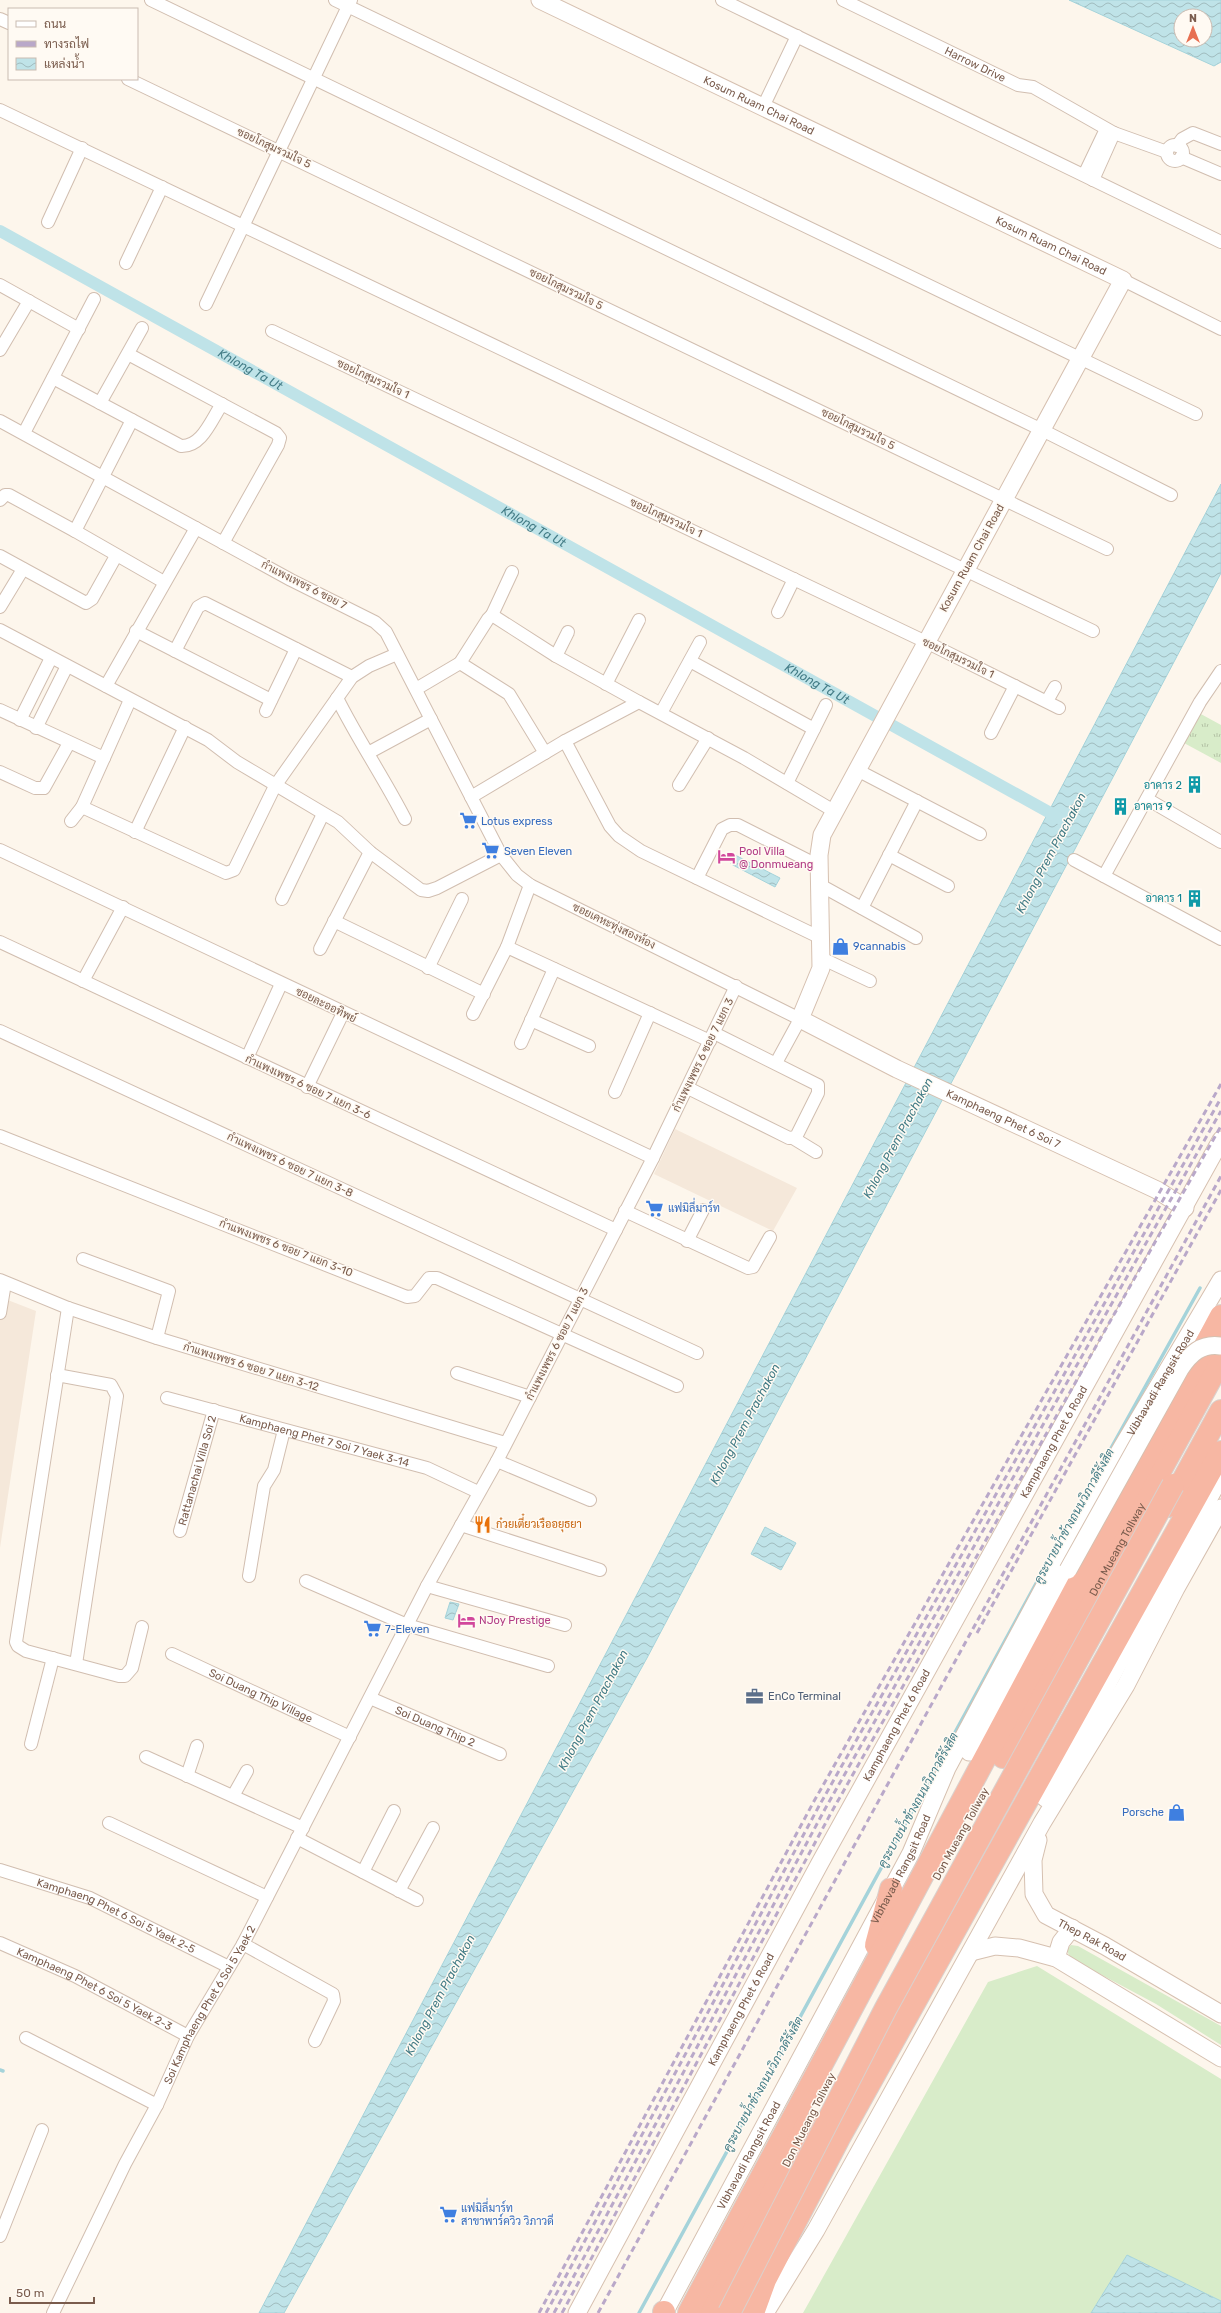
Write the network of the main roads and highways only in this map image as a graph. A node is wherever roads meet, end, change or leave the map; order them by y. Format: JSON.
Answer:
{"nodes":[{"id":1,"x":540,"y":0,"type":"edge"},
{"id":2,"x":800,"y":1019,"type":"joint"},
{"id":3,"x":1221,"y":1140,"type":"edge"},
{"id":4,"x":1185,"y":1208,"type":"junction"},
{"id":5,"x":1221,"y":1280,"type":"edge"},
{"id":6,"x":1221,"y":1316,"type":"edge"},
{"id":7,"x":1221,"y":1346,"type":"edge"},
{"id":8,"x":1221,"y":1360,"type":"edge"},
{"id":9,"x":1221,"y":1399,"type":"edge"},
{"id":10,"x":1221,"y":1411,"type":"edge"},
{"id":11,"x":1221,"y":1452,"type":"edge"},
{"id":12,"x":1221,"y":1476,"type":"edge"},
{"id":13,"x":1174,"y":1498,"type":"junction"},
{"id":14,"x":1221,"y":1508,"type":"edge"},
{"id":15,"x":1132,"y":1612,"type":"junction"},
{"id":16,"x":1042,"y":1823,"type":"junction"},
{"id":17,"x":910,"y":1853,"type":"junction"},
{"id":18,"x":891,"y":1889,"type":"junction"},
{"id":19,"x":1072,"y":1928,"type":"junction"},
{"id":20,"x":971,"y":1952,"type":"junction"},
{"id":21,"x":1056,"y":1958,"type":"junction"},
{"id":22,"x":867,"y":1981,"type":"junction"},
{"id":23,"x":954,"y":1983,"type":"junction"},
{"id":24,"x":1221,"y":2014,"type":"edge"},
{"id":25,"x":1221,"y":2058,"type":"edge"},
{"id":26,"x":720,"y":2311,"type":"edge"},
{"id":27,"x":577,"y":2313,"type":"edge"},
{"id":28,"x":664,"y":2313,"type":"edge"},
{"id":29,"x":689,"y":2313,"type":"edge"},
{"id":30,"x":754,"y":2313,"type":"edge"},
{"id":31,"x":765,"y":2313,"type":"edge"}],
"edges":[{"from":1,"to":2,"type":"main road","name":"Kosum Ruam Chai Road"},
{"from":2,"to":4,"type":"main road","name":"Kamphaeng Phet 6 Soi 7"},
{"from":3,"to":4,"type":"main road","name":"Kamphaeng Phet 6 Road"},
{"from":4,"to":27,"type":"main road","name":"Kamphaeng Phet 6 Road"},
{"from":5,"to":17,"type":"main road","name":"Vibhavadi Rangsit Road"},
{"from":6,"to":22,"type":"highway","name":"Vibhavadi Rangsit Road"},
{"from":7,"to":17,"type":"main road","bridge":true},
{"from":8,"to":26,"type":"highway","name":"Don Mueang Tollway"},
{"from":9,"to":26,"type":"highway","name":"Don Mueang Tollway","bridge":true},
{"from":10,"to":13,"type":"highway"},
{"from":11,"to":15,"type":"highway"},
{"from":12,"to":23,"type":"main road"},
{"from":13,"to":15,"type":"highway"},
{"from":13,"to":26,"type":"highway"},
{"from":14,"to":16,"type":"main road"},
{"from":15,"to":30,"type":"highway"},
{"from":16,"to":19,"type":"main road","name":"Thep Rak Road"},
{"from":16,"to":20,"type":"main road"},
{"from":17,"to":18,"type":"main road","name":"Vibhavadi Rangsit Road"},
{"from":18,"to":22,"type":"highway"},
{"from":18,"to":28,"type":"main road","name":"Vibhavadi Rangsit Road"},
{"from":19,"to":21,"type":"main road"},
{"from":19,"to":24,"type":"main road","name":"Thep Rak Road"},
{"from":20,"to":21,"type":"main road"},
{"from":20,"to":23,"type":"main road"},
{"from":21,"to":25,"type":"main road"},
{"from":22,"to":29,"type":"highway","name":"Vibhavadi Rangsit Road"},
{"from":23,"to":31,"type":"main road"}]}
